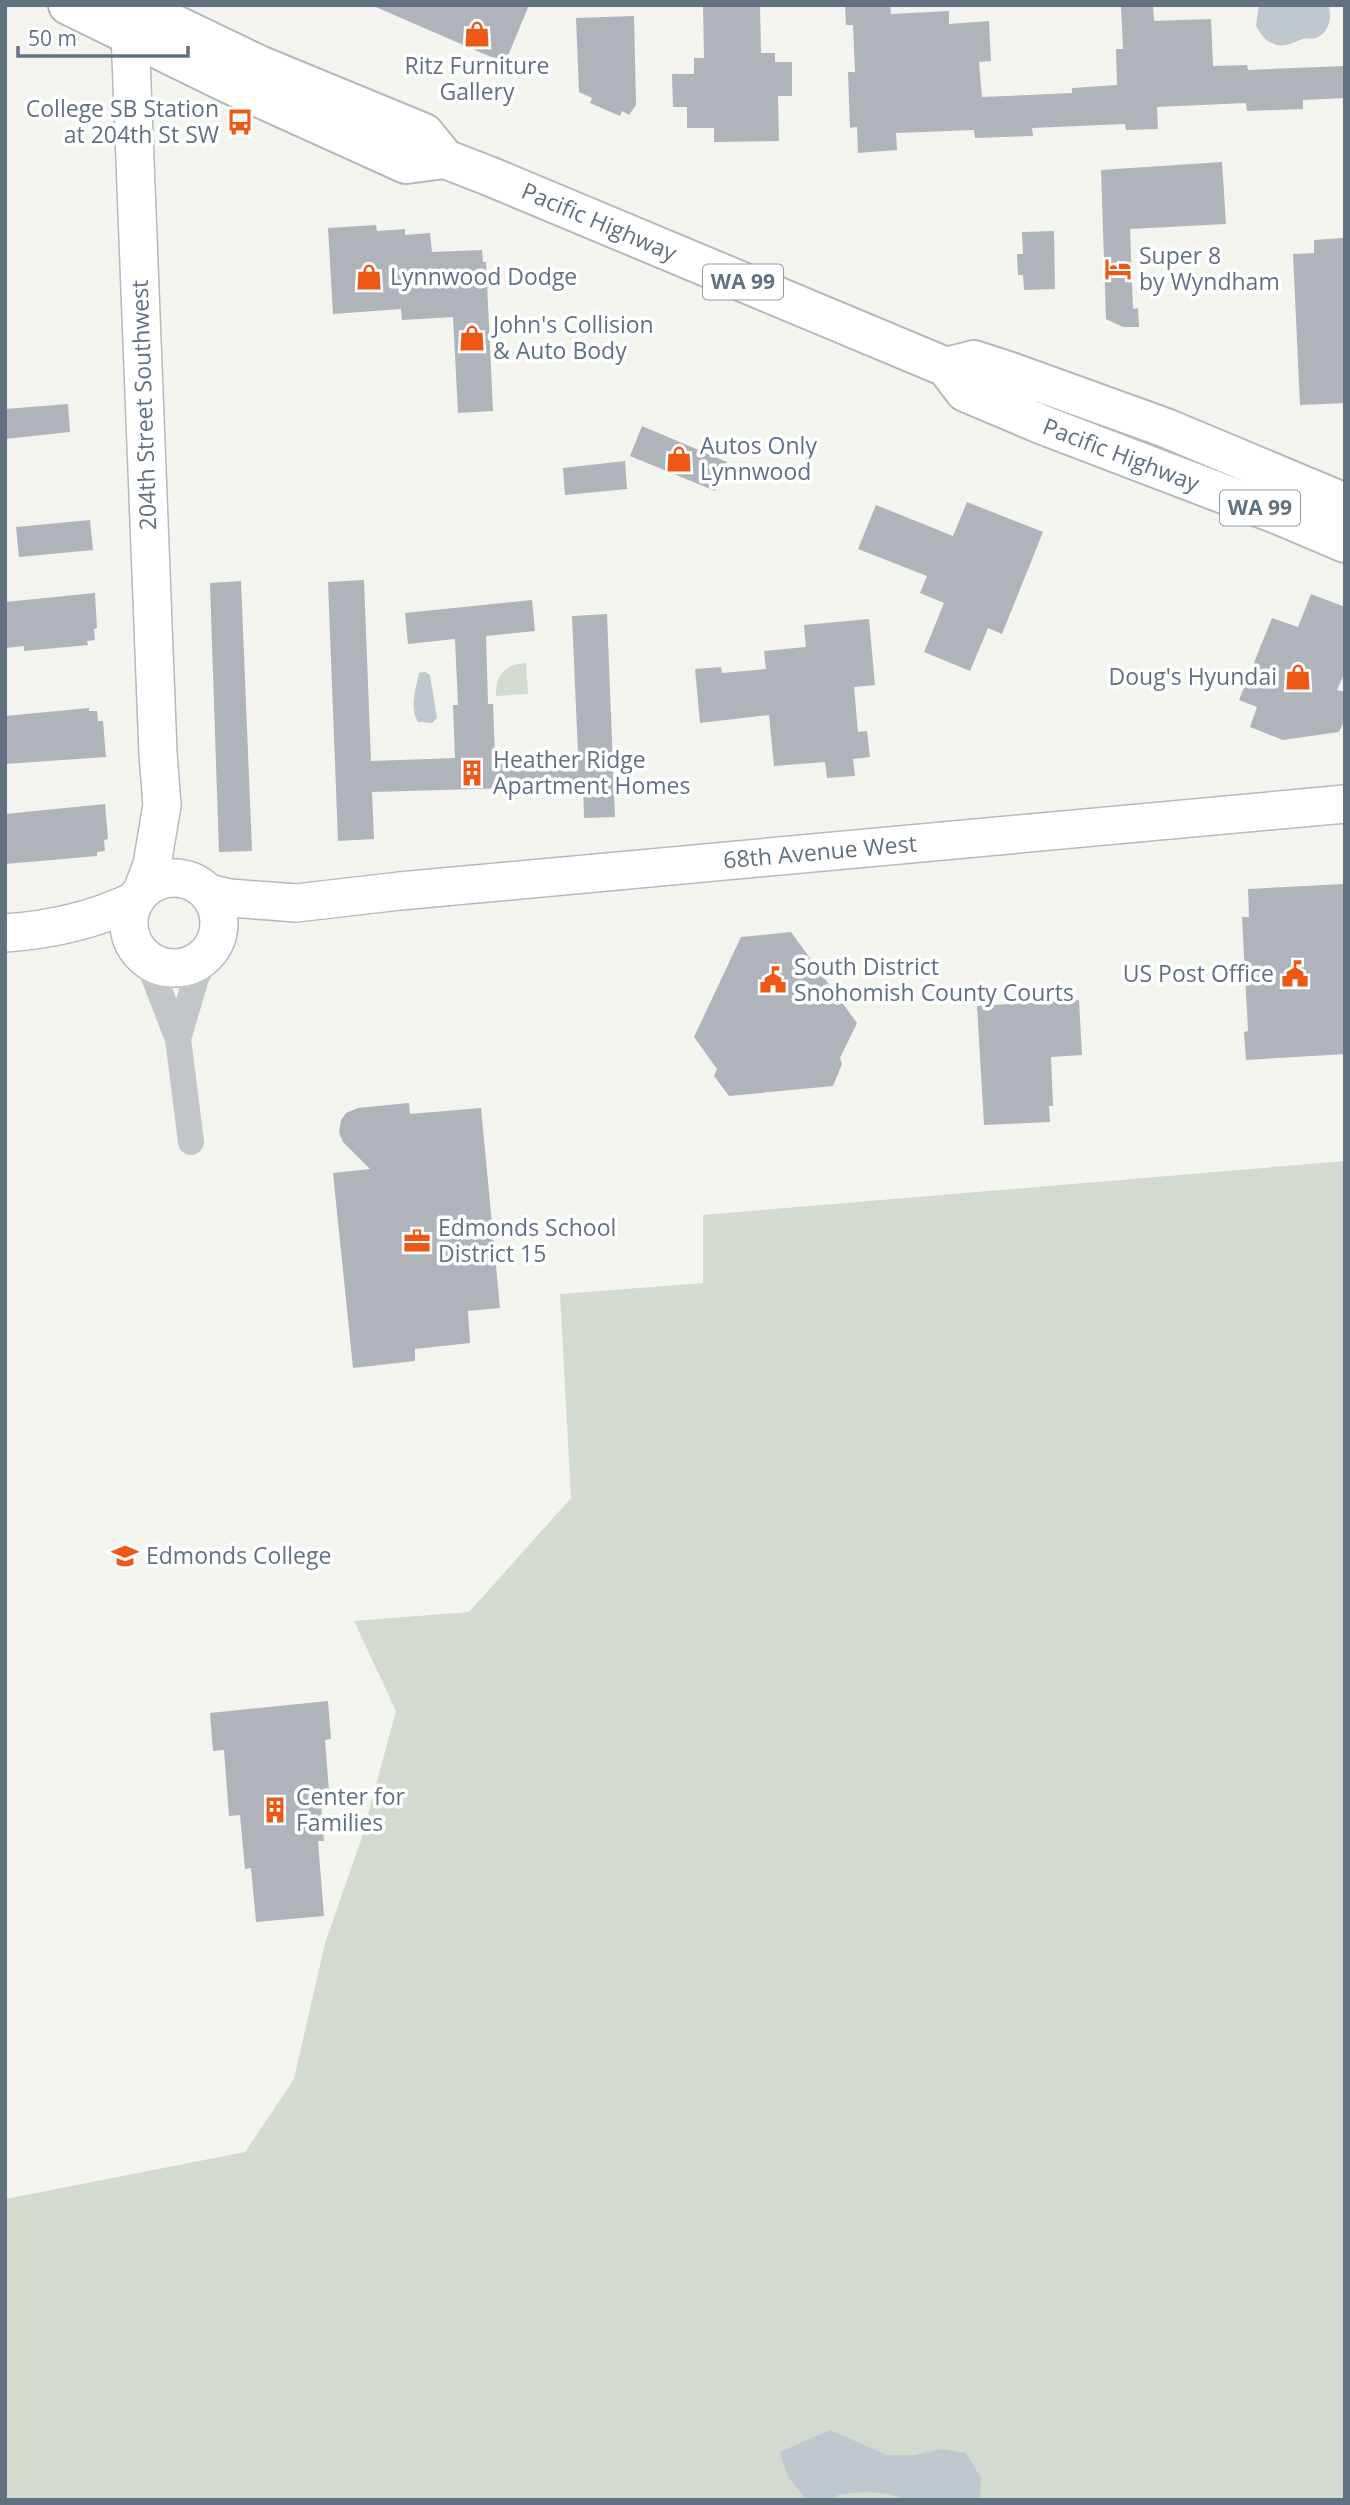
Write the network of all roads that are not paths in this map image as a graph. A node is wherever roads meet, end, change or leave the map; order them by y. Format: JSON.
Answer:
{"nodes":[{"id":1,"x":68,"y":5,"type":"edge"},
{"id":2,"x":131,"y":16,"type":"edge"},
{"id":3,"x":946,"y":368,"type":"junction"},
{"id":4,"x":1345,"y":503,"type":"edge"},
{"id":5,"x":1345,"y":543,"type":"edge"},
{"id":6,"x":1345,"y":804,"type":"edge"},
{"id":7,"x":162,"y":805,"type":"junction"},
{"id":8,"x":203,"y":889,"type":"junction"},
{"id":9,"x":138,"y":896,"type":"junction"},
{"id":10,"x":296,"y":903,"type":"junction"},
{"id":11,"x":19,"y":932,"type":"edge"},
{"id":12,"x":211,"y":947,"type":"junction"},
{"id":13,"x":142,"y":955,"type":"junction"},
{"id":14,"x":178,"y":1039,"type":"junction"},
{"id":15,"x":191,"y":1142,"type":"dead end"}],
"edges":[{"from":1,"to":2,"type":"highway","name":"Pacific Highway","number":"WA 99"},
{"from":2,"to":3,"type":"highway","name":"Pacific Highway","number":"WA 99"},
{"from":2,"to":7,"type":"street","name":"204th Street Southwest"},
{"from":3,"to":4,"type":"highway","name":"Pacific Highway","number":"WA 99"},
{"from":3,"to":5,"type":"highway","name":"Pacific Highway","number":"WA 99"},
{"from":6,"to":10,"type":"street","name":"68th Avenue West"},
{"from":7,"to":8,"type":"street","name":"204th Street Southwest"},
{"from":7,"to":9,"type":"street","name":"204th Street Southwest"},
{"from":8,"to":9,"type":"street"},
{"from":8,"to":10,"type":"street","name":"68th Avenue West"},
{"from":8,"to":12,"type":"street"},
{"from":9,"to":11,"type":"street"},
{"from":9,"to":13,"type":"street"},
{"from":10,"to":12,"type":"street","name":"68th Avenue West"},
{"from":11,"to":13,"type":"street"},
{"from":12,"to":13,"type":"street"},
{"from":12,"to":14,"type":"street"},
{"from":13,"to":14,"type":"street"},
{"from":14,"to":15,"type":"street"}]}
